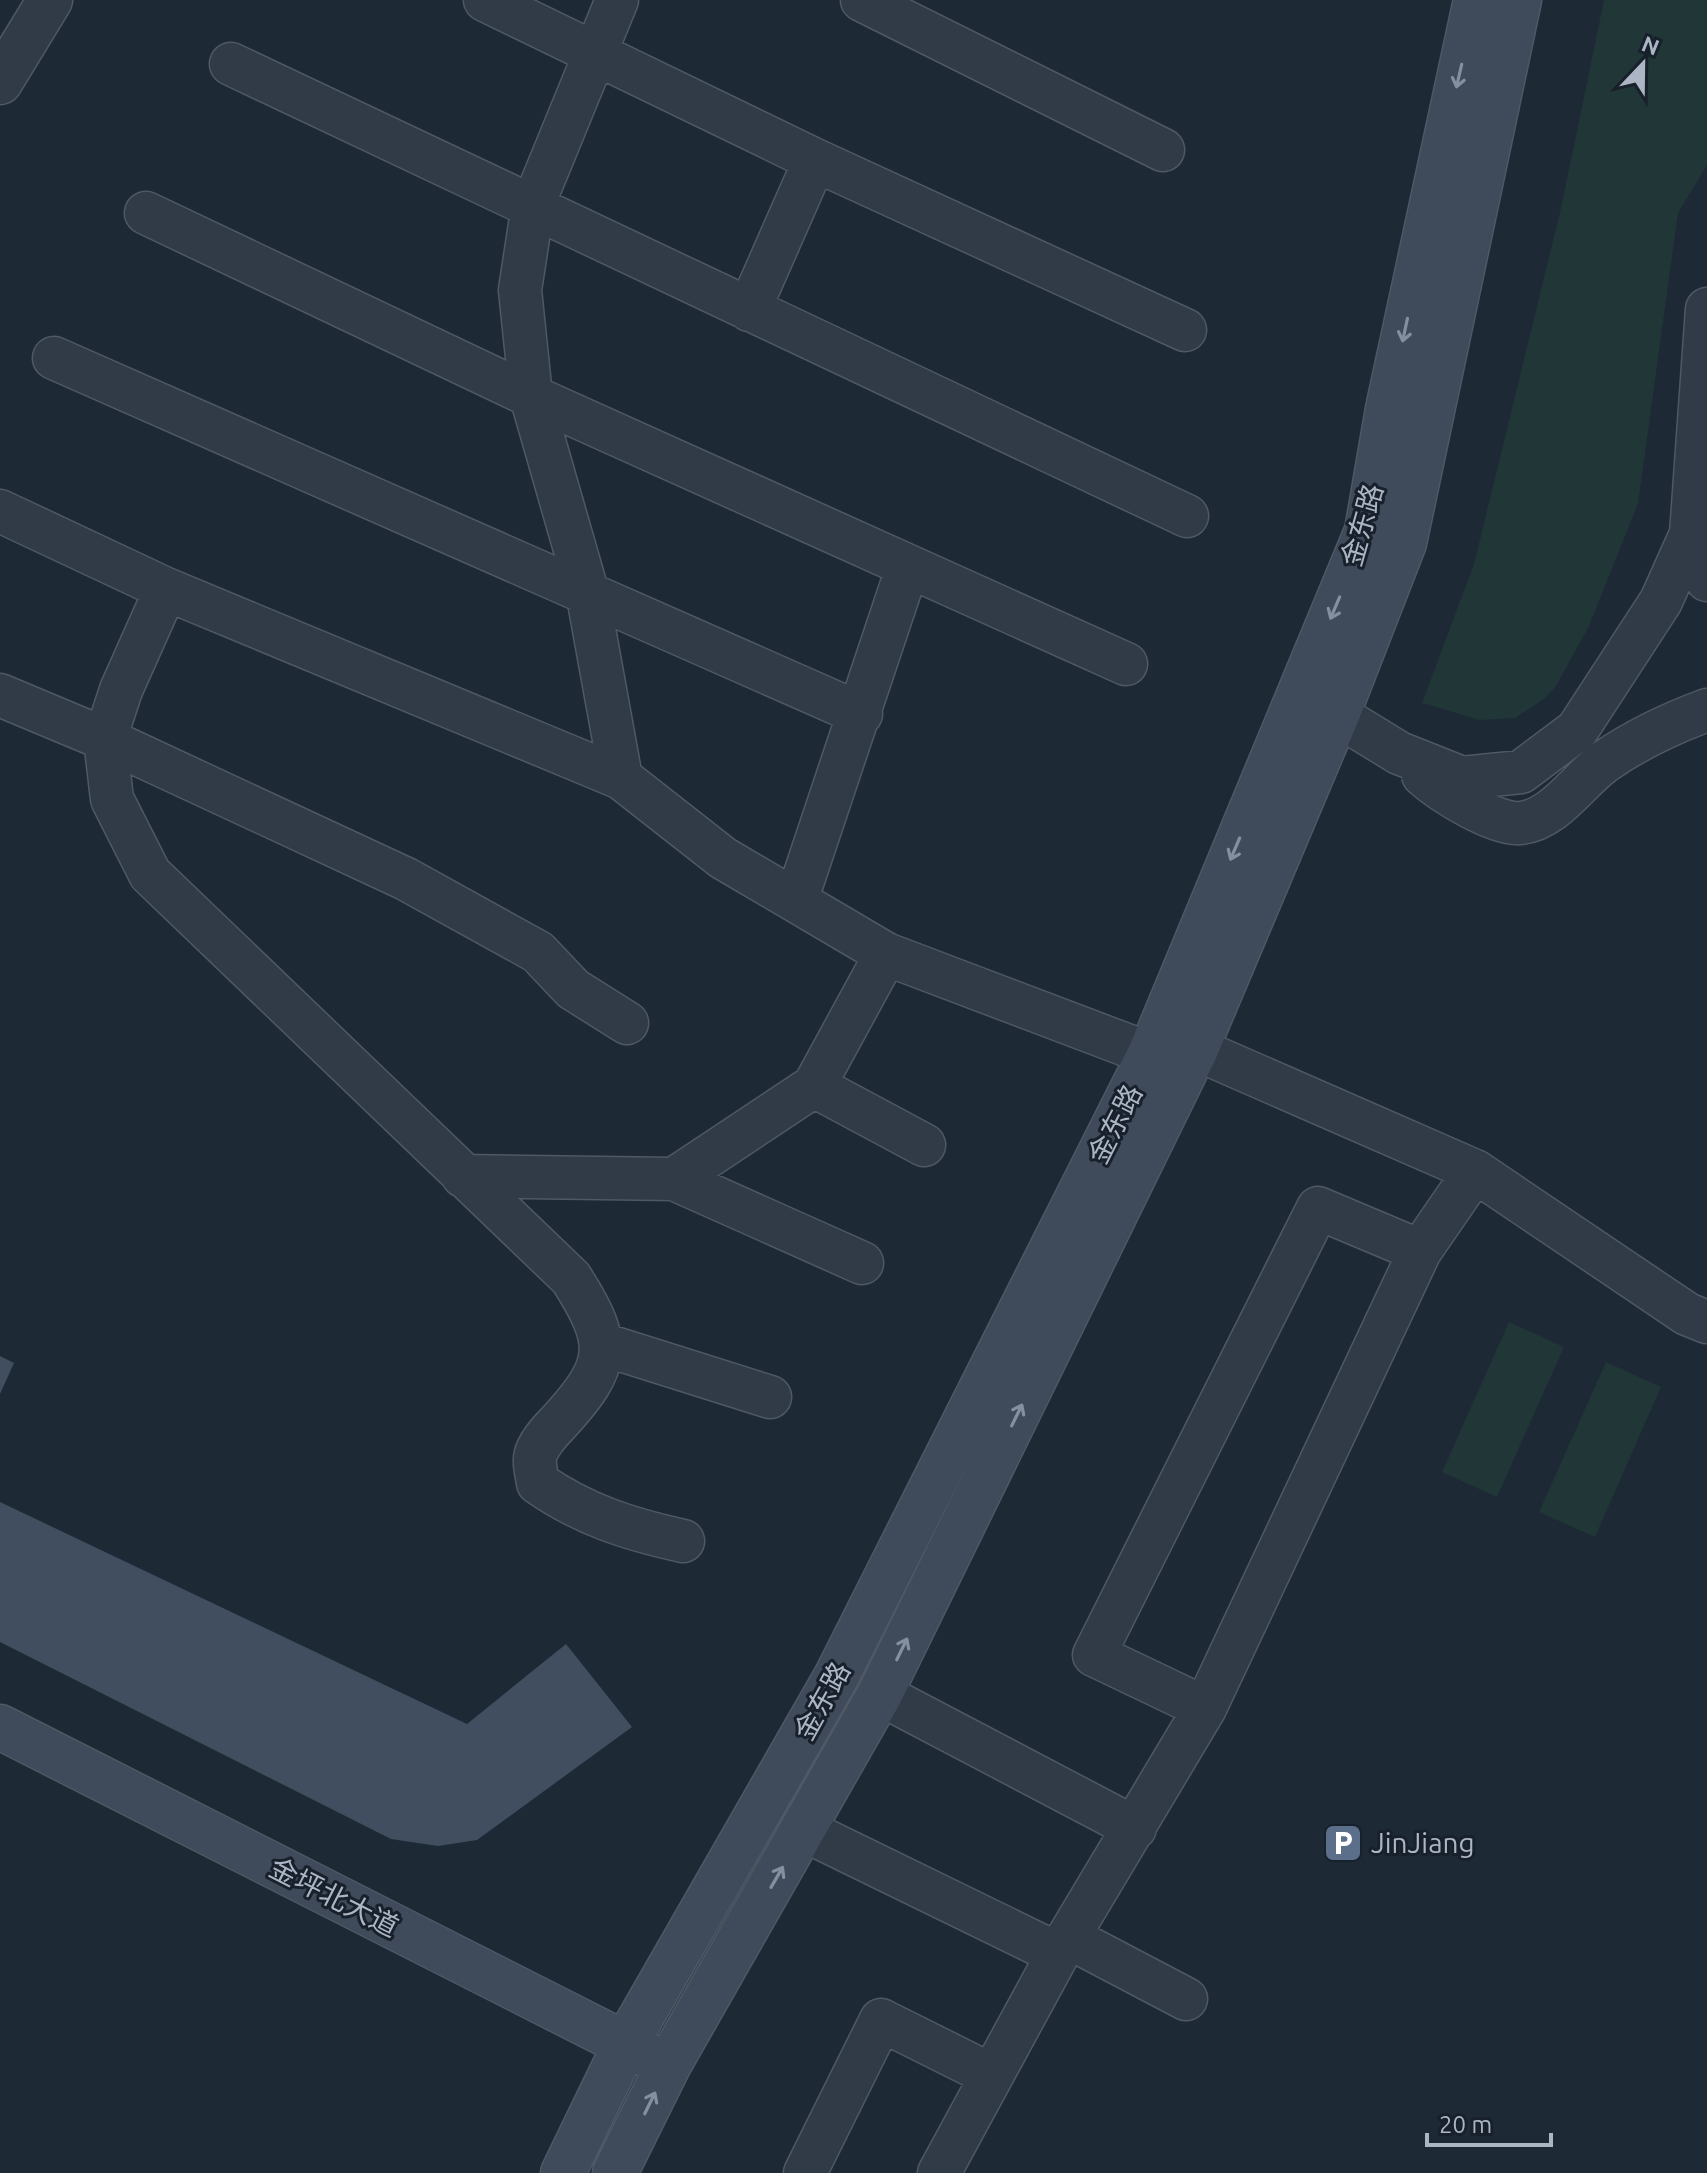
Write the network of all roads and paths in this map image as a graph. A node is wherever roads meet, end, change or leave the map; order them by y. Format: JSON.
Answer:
{"nodes":[{"id":1,"x":50,"y":0,"type":"edge"},
{"id":2,"x":485,"y":0,"type":"edge"},
{"id":3,"x":617,"y":0,"type":"edge"},
{"id":4,"x":862,"y":0,"type":"edge"},
{"id":5,"x":1476,"y":0,"type":"edge"},
{"id":6,"x":1519,"y":0,"type":"edge"},
{"id":7,"x":596,"y":54,"type":"junction"},
{"id":8,"x":231,"y":64,"type":"dead end"},
{"id":9,"x":0,"y":82,"type":"edge"},
{"id":10,"x":1163,"y":150,"type":"dead end"},
{"id":11,"x":815,"y":160,"type":"junction"},
{"id":12,"x":533,"y":205,"type":"junction"},
{"id":13,"x":146,"y":213,"type":"dead end"},
{"id":14,"x":1707,"y":309,"type":"edge"},
{"id":15,"x":749,"y":310,"type":"junction"},
{"id":16,"x":1185,"y":330,"type":"dead end"},
{"id":17,"x":54,"y":358,"type":"dead end"},
{"id":18,"x":531,"y":396,"type":"junction"},
{"id":19,"x":1704,"y":426,"type":"edge"},
{"id":20,"x":0,"y":511,"type":"edge"},
{"id":21,"x":1187,"y":516,"type":"dead end"},
{"id":22,"x":1691,"y":534,"type":"junction"},
{"id":23,"x":908,"y":566,"type":"junction"},
{"id":24,"x":1707,"y":580,"type":"edge"},
{"id":25,"x":166,"y":589,"type":"junction"},
{"id":26,"x":587,"y":591,"type":"junction"},
{"id":27,"x":1126,"y":664,"type":"dead end"},
{"id":28,"x":0,"y":695,"type":"edge"},
{"id":29,"x":1707,"y":710,"type":"edge"},
{"id":30,"x":861,"y":714,"type":"junction"},
{"id":31,"x":1337,"y":715,"type":"junction"},
{"id":32,"x":105,"y":739,"type":"junction"},
{"id":33,"x":1399,"y":753,"type":"junction"},
{"id":34,"x":621,"y":778,"type":"junction"},
{"id":35,"x":796,"y":901,"type":"junction"},
{"id":36,"x":886,"y":954,"type":"junction"},
{"id":37,"x":627,"y":1023,"type":"dead end"},
{"id":38,"x":1196,"y":1049,"type":"junction"},
{"id":39,"x":1150,"y":1054,"type":"junction"},
{"id":40,"x":814,"y":1086,"type":"junction"},
{"id":41,"x":924,"y":1145,"type":"dead end"},
{"id":42,"x":1475,"y":1171,"type":"junction"},
{"id":43,"x":463,"y":1176,"type":"junction"},
{"id":44,"x":674,"y":1179,"type":"junction"},
{"id":45,"x":1420,"y":1251,"type":"junction"},
{"id":46,"x":862,"y":1263,"type":"dead end"},
{"id":47,"x":1707,"y":1322,"type":"edge"},
{"id":48,"x":602,"y":1344,"type":"junction"},
{"id":49,"x":770,"y":1397,"type":"dead end"},
{"id":50,"x":683,"y":1541,"type":"dead end"},
{"id":51,"x":880,"y":1694,"type":"junction"},
{"id":52,"x":1205,"y":1708,"type":"junction"},
{"id":53,"x":0,"y":1727,"type":"edge"},
{"id":54,"x":1135,"y":1828,"type":"junction"},
{"id":55,"x":804,"y":1830,"type":"junction"},
{"id":56,"x":1063,"y":1946,"type":"junction"},
{"id":57,"x":1186,"y":1999,"type":"dead end"},
{"id":58,"x":625,"y":2045,"type":"junction"},
{"id":59,"x":669,"y":2064,"type":"junction"},
{"id":60,"x":991,"y":2075,"type":"junction"},
{"id":61,"x":563,"y":2173,"type":"edge"},
{"id":62,"x":615,"y":2173,"type":"edge"},
{"id":63,"x":805,"y":2173,"type":"edge"},
{"id":64,"x":939,"y":2173,"type":"edge"}],
"edges":[{"from":1,"to":9,"type":"street"},
{"from":2,"to":7,"type":"street"},
{"from":3,"to":7,"type":"street"},
{"from":4,"to":10,"type":"street"},
{"from":5,"to":39,"type":"main road","name":"金东路","one_way":true},
{"from":6,"to":31,"type":"main road","name":"金东路"},
{"from":7,"to":11,"type":"street"},
{"from":7,"to":12,"type":"street"},
{"from":8,"to":12,"type":"street"},
{"from":11,"to":15,"type":"street"},
{"from":11,"to":16,"type":"street"},
{"from":12,"to":15,"type":"street"},
{"from":12,"to":18,"type":"street"},
{"from":13,"to":18,"type":"street"},
{"from":14,"to":19,"type":"street"},
{"from":15,"to":21,"type":"street"},
{"from":17,"to":26,"type":"street"},
{"from":18,"to":23,"type":"street"},
{"from":18,"to":26,"type":"street"},
{"from":19,"to":22,"type":"street"},
{"from":20,"to":25,"type":"street"},
{"from":22,"to":24,"type":"street"},
{"from":22,"to":33,"type":"street"},
{"from":23,"to":27,"type":"street"},
{"from":23,"to":30,"type":"street"},
{"from":25,"to":32,"type":"street"},
{"from":25,"to":34,"type":"street"},
{"from":26,"to":30,"type":"street"},
{"from":26,"to":34,"type":"street"},
{"from":28,"to":32,"type":"street"},
{"from":29,"to":33,"type":"street"},
{"from":30,"to":35,"type":"street"},
{"from":31,"to":33,"type":"street"},
{"from":31,"to":38,"type":"main road","name":"金东路"},
{"from":32,"to":37,"type":"street"},
{"from":32,"to":43,"type":"street"},
{"from":34,"to":35,"type":"street"},
{"from":35,"to":36,"type":"street"},
{"from":36,"to":39,"type":"street"},
{"from":36,"to":40,"type":"street"},
{"from":38,"to":42,"type":"street"},
{"from":51,"to":38,"type":"main road","name":"金东路","one_way":true},
{"from":39,"to":58,"type":"main road","name":"金东路"},
{"from":40,"to":41,"type":"street"},
{"from":40,"to":44,"type":"street"},
{"from":42,"to":45,"type":"street"},
{"from":42,"to":47,"type":"street"},
{"from":43,"to":44,"type":"street"},
{"from":43,"to":48,"type":"street"},
{"from":44,"to":46,"type":"street"},
{"from":45,"to":52,"type":"street"},
{"from":45,"to":52,"type":"street"},
{"from":48,"to":49,"type":"street"},
{"from":48,"to":50,"type":"street"},
{"from":51,"to":54,"type":"street"},
{"from":51,"to":55,"type":"main road","name":"金东路"},
{"from":52,"to":54,"type":"street"},
{"from":53,"to":58,"type":"main road","name":"金坪北大道"},
{"from":54,"to":56,"type":"street"},
{"from":55,"to":56,"type":"street"},
{"from":59,"to":55,"type":"main road","name":"金东路","one_way":true},
{"from":56,"to":57,"type":"street"},
{"from":56,"to":60,"type":"street"},
{"from":58,"to":59,"type":"main road","name":"金坪北大道"},
{"from":58,"to":61,"type":"main road","name":"金东路"},
{"from":62,"to":59,"type":"main road","name":"金东路","one_way":true},
{"from":60,"to":63,"type":"street"},
{"from":60,"to":64,"type":"street"}]}
